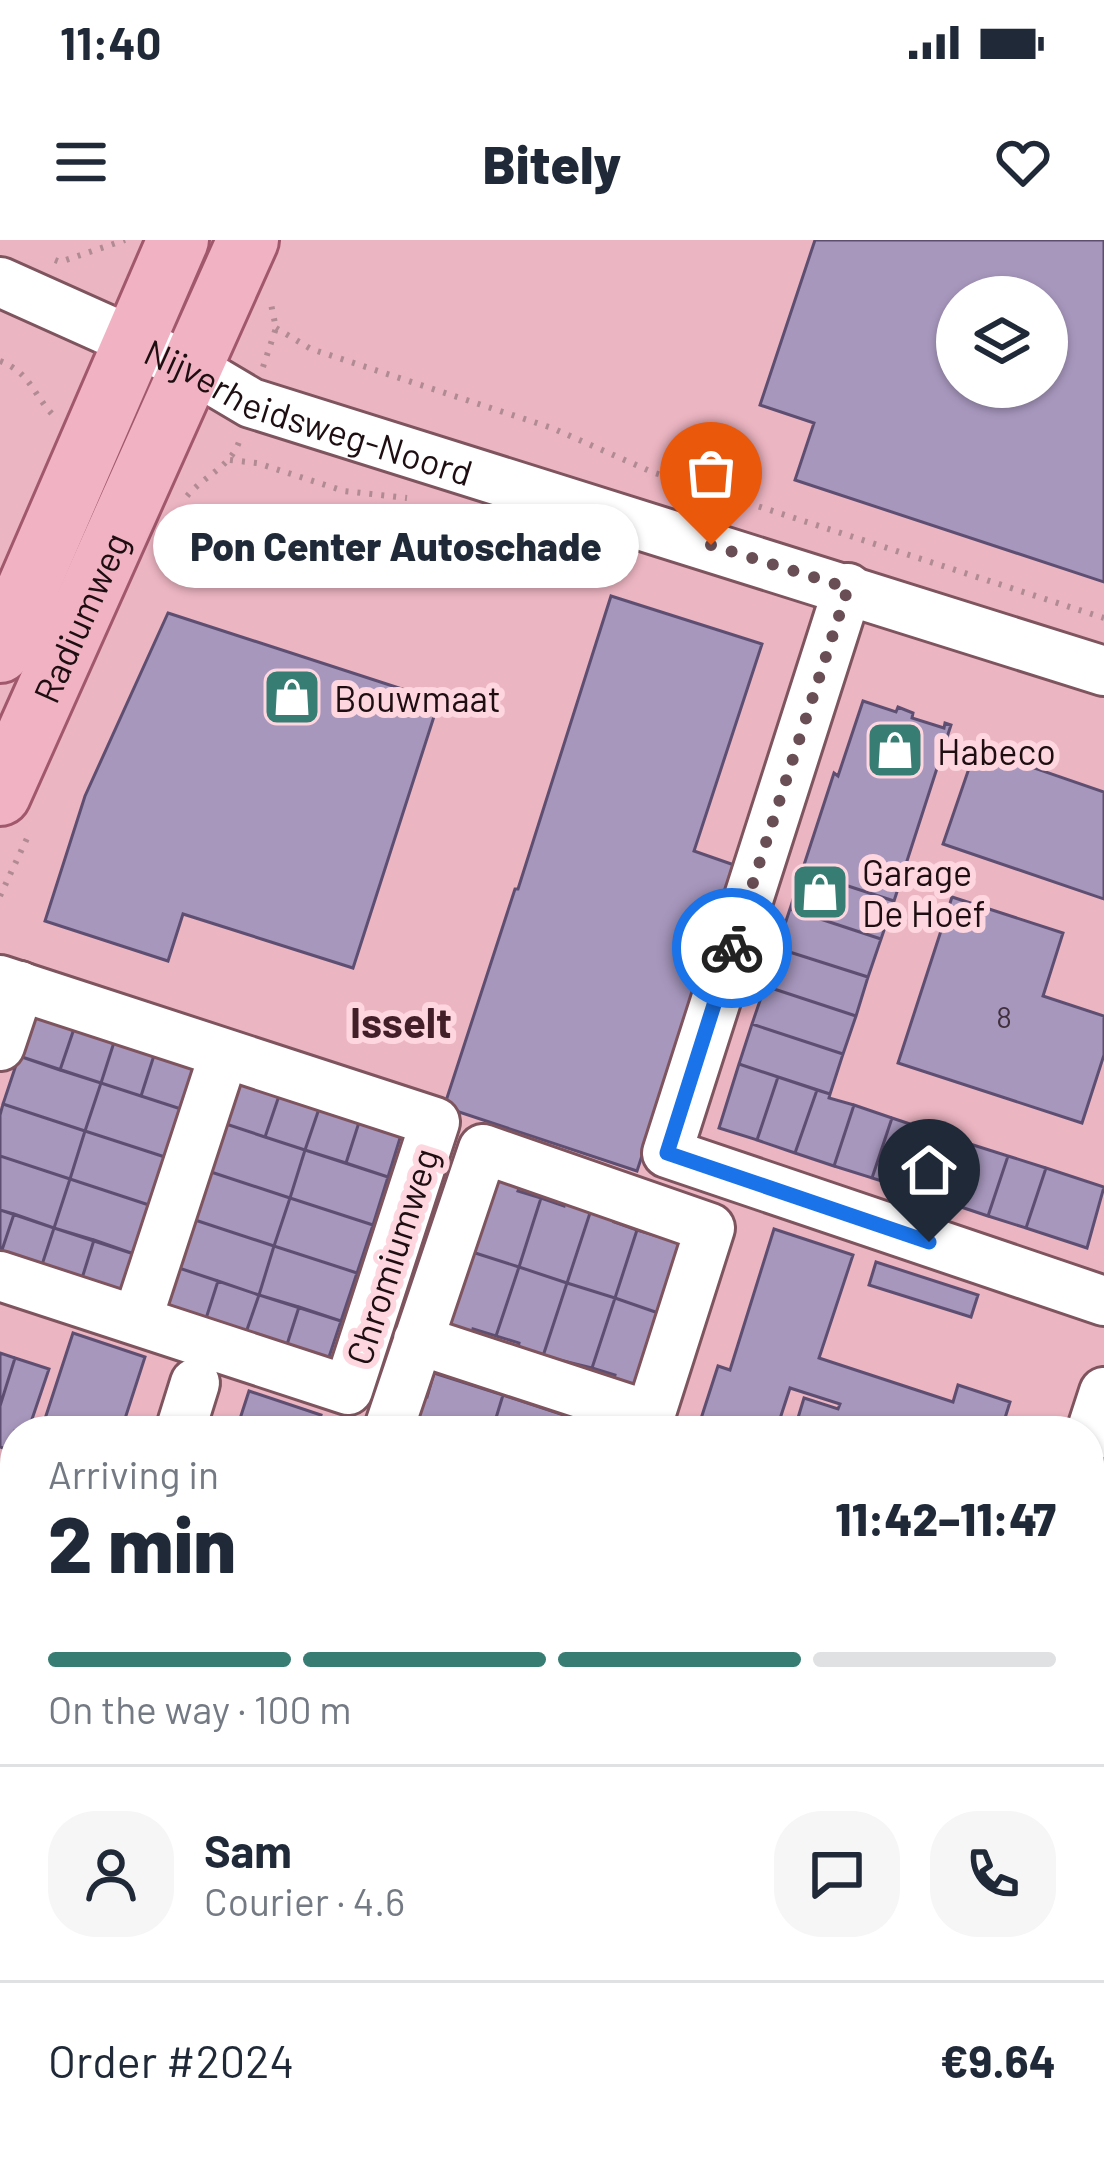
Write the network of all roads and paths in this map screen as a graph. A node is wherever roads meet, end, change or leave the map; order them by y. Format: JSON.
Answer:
{"nodes":[{"id":1,"x":159,"y":245,"type":"edge"},
{"id":2,"x":44,"y":255,"type":"dead end"},
{"id":3,"x":250,"y":270,"type":"edge"},
{"id":4,"x":0,"y":282,"type":"edge"},
{"id":5,"x":276,"y":328,"type":"junction"},
{"id":6,"x":133,"y":342,"type":"junction"},
{"id":7,"x":0,"y":361,"type":"edge"},
{"id":8,"x":192,"y":368,"type":"junction"},
{"id":9,"x":251,"y":403,"type":"junction"},
{"id":10,"x":92,"y":436,"type":"junction"},
{"id":11,"x":848,"y":588,"type":"junction"},
{"id":12,"x":1104,"y":618,"type":"edge"},
{"id":13,"x":0,"y":652,"type":"edge"},
{"id":14,"x":1104,"y":670,"type":"edge"},
{"id":15,"x":0,"y":795,"type":"edge"},
{"id":16,"x":10,"y":983,"type":"edge"},
{"id":17,"x":0,"y":1046,"type":"edge"},
{"id":18,"x":224,"y":1054,"type":"junction"},
{"id":19,"x":0,"y":1276,"type":"edge"},
{"id":20,"x":1104,"y":1301,"type":"edge"},
{"id":21,"x":137,"y":1320,"type":"junction"},
{"id":22,"x":418,"y":1340,"type":"junction"},
{"id":23,"x":195,"y":1383,"type":"dead end"},
{"id":24,"x":185,"y":1416,"type":"edge"},
{"id":25,"x":393,"y":1416,"type":"edge"},
{"id":26,"x":607,"y":1416,"type":"edge"},
{"id":27,"x":650,"y":1416,"type":"edge"}],
"edges":[{"from":1,"to":2,"type":"path"},
{"from":1,"to":6,"type":"main road","name":"Radiumweg"},
{"from":3,"to":5,"type":"path"},
{"from":3,"to":8,"type":"main road","name":"Radiumweg"},
{"from":4,"to":6,"type":"street","name":"Nijverheidsweg-Noord"},
{"from":5,"to":9,"type":"path"},
{"from":5,"to":12,"type":"path","name":"Nijverheidsweg-Noord"},
{"from":6,"to":8,"type":"street","name":"Nijverheidsweg-Noord"},
{"from":6,"to":10,"type":"main road","name":"Radiumweg"},
{"from":7,"to":10,"type":"path"},
{"from":8,"to":9,"type":"street","name":"Nijverheidsweg-Noord"},
{"from":8,"to":15,"type":"main road","name":"Radiumweg"},
{"from":9,"to":11,"type":"street","name":"Nijverheidsweg-Noord"},
{"from":10,"to":13,"type":"main road","name":"Radiumweg"},
{"from":11,"to":14,"type":"street","name":"Nijverheidsweg-Noord"},
{"from":11,"to":20,"type":"street"},
{"from":16,"to":17,"type":"street","name":"Chromiumweg"},
{"from":16,"to":18,"type":"street","name":"Chromiumweg"},
{"from":18,"to":21,"type":"street"},
{"from":18,"to":21,"type":"street","name":"Chromiumweg"},
{"from":19,"to":21,"type":"street","name":"Chromiumweg"},
{"from":22,"to":25,"type":"street"},
{"from":22,"to":26,"type":"street"},
{"from":22,"to":27,"type":"street"},
{"from":23,"to":24,"type":"street"}]}
